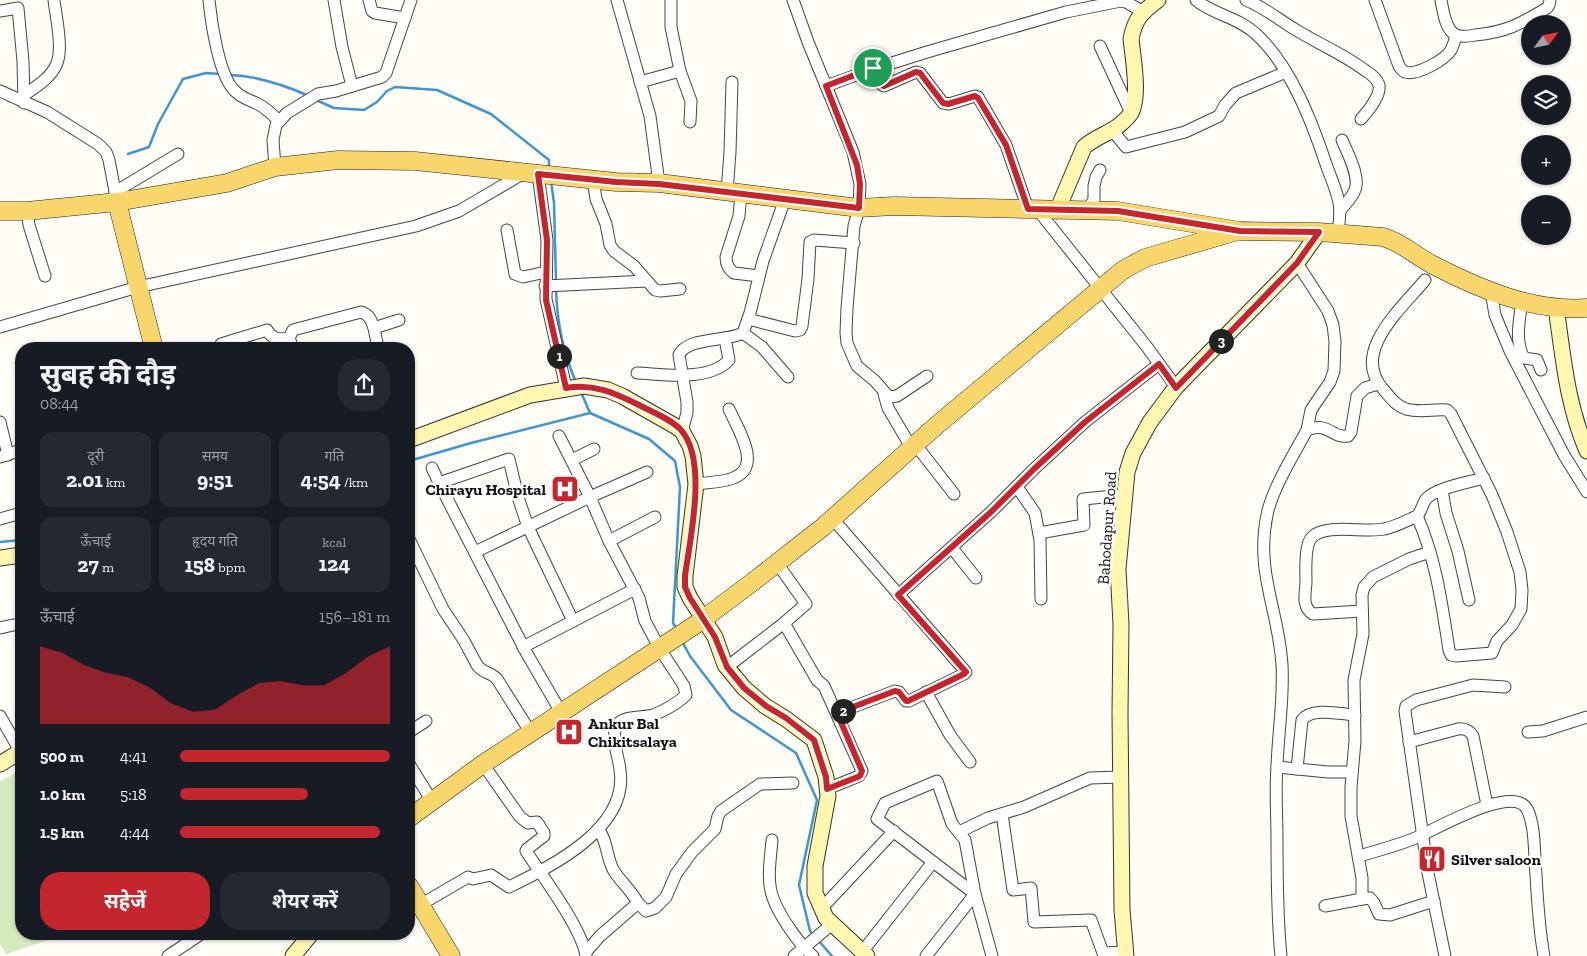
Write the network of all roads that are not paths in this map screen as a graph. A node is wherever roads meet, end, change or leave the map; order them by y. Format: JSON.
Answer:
{"nodes":[{"id":1,"x":54,"y":0,"type":"edge"},
{"id":2,"x":210,"y":0,"type":"edge"},
{"id":3,"x":334,"y":0,"type":"edge"},
{"id":4,"x":369,"y":0,"type":"edge"},
{"id":5,"x":411,"y":0,"type":"edge"},
{"id":6,"x":616,"y":0,"type":"edge"},
{"id":7,"x":671,"y":0,"type":"edge"},
{"id":8,"x":793,"y":0,"type":"edge"},
{"id":9,"x":1158,"y":0,"type":"edge"},
{"id":10,"x":1196,"y":0,"type":"edge"},
{"id":11,"x":1375,"y":0,"type":"edge"},
{"id":12,"x":1441,"y":0,"type":"edge"},
{"id":13,"x":1550,"y":0,"type":"edge"},
{"id":14,"x":1253,"y":1,"type":"edge"},
{"id":15,"x":0,"y":11,"type":"edge"},
{"id":16,"x":1142,"y":11,"type":"junction"},
{"id":17,"x":405,"y":18,"type":"junction"},
{"id":18,"x":1456,"y":35,"type":"junction"},
{"id":19,"x":1100,"y":46,"type":"dead end"},
{"id":20,"x":873,"y":68,"type":"junction"},
{"id":21,"x":680,"y":70,"type":"junction"},
{"id":22,"x":1286,"y":72,"type":"junction"},
{"id":23,"x":640,"y":82,"type":"junction"},
{"id":24,"x":732,"y":82,"type":"dead end"},
{"id":25,"x":352,"y":86,"type":"junction"},
{"id":26,"x":826,"y":86,"type":"junction"},
{"id":27,"x":0,"y":91,"type":"edge"},
{"id":28,"x":24,"y":99,"type":"junction"},
{"id":29,"x":1131,"y":113,"type":"junction"},
{"id":30,"x":1361,"y":119,"type":"dead end"},
{"id":31,"x":279,"y":121,"type":"junction"},
{"id":32,"x":690,"y":122,"type":"dead end"},
{"id":33,"x":1112,"y":130,"type":"junction"},
{"id":34,"x":1342,"y":140,"type":"dead end"},
{"id":35,"x":178,"y":154,"type":"dead end"},
{"id":36,"x":275,"y":167,"type":"junction"},
{"id":37,"x":1100,"y":170,"type":"dead end"},
{"id":38,"x":542,"y":174,"type":"junction"},
{"id":39,"x":593,"y":179,"type":"junction"},
{"id":40,"x":659,"y":184,"type":"junction"},
{"id":41,"x":734,"y":193,"type":"junction"},
{"id":42,"x":116,"y":197,"type":"junction"},
{"id":43,"x":785,"y":199,"type":"junction"},
{"id":44,"x":859,"y":208,"type":"junction"},
{"id":45,"x":1032,"y":209,"type":"junction"},
{"id":46,"x":1086,"y":210,"type":"junction"},
{"id":47,"x":0,"y":211,"type":"edge"},
{"id":48,"x":27,"y":211,"type":"junction"},
{"id":49,"x":1057,"y":211,"type":"junction"},
{"id":50,"x":1340,"y":211,"type":"junction"},
{"id":51,"x":507,"y":230,"type":"dead end"},
{"id":52,"x":1240,"y":231,"type":"junction"},
{"id":53,"x":1319,"y":232,"type":"junction"},
{"id":54,"x":1338,"y":234,"type":"junction"},
{"id":55,"x":854,"y":243,"type":"junction"},
{"id":56,"x":1297,"y":263,"type":"junction"},
{"id":57,"x":546,"y":272,"type":"junction"},
{"id":58,"x":45,"y":276,"type":"dead end"},
{"id":59,"x":759,"y":276,"type":"junction"},
{"id":60,"x":1425,"y":280,"type":"dead end"},
{"id":61,"x":647,"y":281,"type":"junction"},
{"id":62,"x":138,"y":286,"type":"junction"},
{"id":63,"x":546,"y":286,"type":"junction"},
{"id":64,"x":680,"y":289,"type":"dead end"},
{"id":65,"x":1100,"y":290,"type":"junction"},
{"id":66,"x":1491,"y":291,"type":"junction"},
{"id":67,"x":1522,"y":300,"type":"junction"},
{"id":68,"x":1556,"y":306,"type":"junction"},
{"id":69,"x":1587,"y":308,"type":"edge"},
{"id":70,"x":748,"y":319,"type":"junction"},
{"id":71,"x":399,"y":320,"type":"dead end"},
{"id":72,"x":0,"y":327,"type":"edge"},
{"id":73,"x":374,"y":328,"type":"junction"},
{"id":74,"x":743,"y":333,"type":"junction"},
{"id":75,"x":725,"y":338,"type":"junction"},
{"id":76,"x":152,"y":342,"type":"edge"},
{"id":77,"x":228,"y":342,"type":"edge"},
{"id":78,"x":285,"y":342,"type":"edge"},
{"id":79,"x":291,"y":342,"type":"edge"},
{"id":80,"x":378,"y":342,"type":"edge"},
{"id":81,"x":1159,"y":364,"type":"junction"},
{"id":82,"x":1541,"y":370,"type":"dead end"},
{"id":83,"x":637,"y":373,"type":"dead end"},
{"id":84,"x":683,"y":374,"type":"junction"},
{"id":85,"x":927,"y":376,"type":"dead end"},
{"id":86,"x":788,"y":377,"type":"dead end"},
{"id":87,"x":1378,"y":384,"type":"junction"},
{"id":88,"x":575,"y":387,"type":"junction"},
{"id":89,"x":1176,"y":388,"type":"junction"},
{"id":90,"x":884,"y":394,"type":"junction"},
{"id":91,"x":729,"y":409,"type":"dead end"},
{"id":92,"x":0,"y":422,"type":"edge"},
{"id":93,"x":1307,"y":430,"type":"junction"},
{"id":94,"x":682,"y":431,"type":"junction"},
{"id":95,"x":559,"y":436,"type":"dead end"},
{"id":96,"x":415,"y":438,"type":"edge"},
{"id":97,"x":913,"y":446,"type":"junction"},
{"id":98,"x":594,"y":449,"type":"dead end"},
{"id":99,"x":1587,"y":451,"type":"edge"},
{"id":100,"x":4,"y":456,"type":"edge"},
{"id":101,"x":572,"y":460,"type":"junction"},
{"id":102,"x":432,"y":468,"type":"dead end"},
{"id":103,"x":647,"y":472,"type":"dead end"},
{"id":104,"x":1484,"y":478,"type":"junction"},
{"id":105,"x":696,"y":484,"type":"junction"},
{"id":106,"x":441,"y":487,"type":"junction"},
{"id":107,"x":1016,"y":487,"type":"junction"},
{"id":108,"x":1442,"y":490,"type":"junction"},
{"id":109,"x":1587,"y":492,"type":"edge"},
{"id":110,"x":954,"y":494,"type":"dead end"},
{"id":111,"x":1125,"y":495,"type":"junction"},
{"id":112,"x":590,"y":497,"type":"junction"},
{"id":113,"x":15,"y":515,"type":"edge"},
{"id":114,"x":1417,"y":516,"type":"junction"},
{"id":115,"x":655,"y":517,"type":"dead end"},
{"id":116,"x":0,"y":519,"type":"edge"},
{"id":117,"x":833,"y":519,"type":"junction"},
{"id":118,"x":528,"y":527,"type":"junction"},
{"id":119,"x":1039,"y":533,"type":"junction"},
{"id":120,"x":609,"y":541,"type":"junction"},
{"id":121,"x":952,"y":548,"type":"junction"},
{"id":122,"x":415,"y":551,"type":"edge"},
{"id":123,"x":475,"y":552,"type":"junction"},
{"id":124,"x":1430,"y":552,"type":"junction"},
{"id":125,"x":15,"y":556,"type":"edge"},
{"id":126,"x":0,"y":558,"type":"edge"},
{"id":127,"x":777,"y":564,"type":"junction"},
{"id":128,"x":976,"y":578,"type":"dead end"},
{"id":129,"x":635,"y":589,"type":"junction"},
{"id":130,"x":898,"y":595,"type":"junction"},
{"id":131,"x":1041,"y":599,"type":"dead end"},
{"id":132,"x":1469,"y":600,"type":"dead end"},
{"id":133,"x":1362,"y":611,"type":"junction"},
{"id":134,"x":573,"y":621,"type":"junction"},
{"id":135,"x":701,"y":621,"type":"junction"},
{"id":136,"x":784,"y":623,"type":"junction"},
{"id":137,"x":15,"y":625,"type":"edge"},
{"id":138,"x":0,"y":628,"type":"edge"},
{"id":139,"x":663,"y":646,"type":"junction"},
{"id":140,"x":524,"y":647,"type":"junction"},
{"id":141,"x":727,"y":667,"type":"junction"},
{"id":142,"x":1505,"y":687,"type":"dead end"},
{"id":143,"x":926,"y":692,"type":"junction"},
{"id":144,"x":837,"y":713,"type":"junction"},
{"id":145,"x":562,"y":714,"type":"junction"},
{"id":146,"x":1355,"y":715,"type":"junction"},
{"id":147,"x":0,"y":716,"type":"edge"},
{"id":148,"x":1587,"y":717,"type":"edge"},
{"id":149,"x":426,"y":721,"type":"dead end"},
{"id":150,"x":415,"y":728,"type":"edge"},
{"id":151,"x":1528,"y":732,"type":"dead end"},
{"id":152,"x":532,"y":733,"type":"junction"},
{"id":153,"x":15,"y":741,"type":"edge"},
{"id":154,"x":1409,"y":742,"type":"junction"},
{"id":155,"x":15,"y":755,"type":"edge"},
{"id":156,"x":970,"y":762,"type":"dead end"},
{"id":157,"x":0,"y":764,"type":"edge"},
{"id":158,"x":483,"y":764,"type":"junction"},
{"id":159,"x":1276,"y":767,"type":"junction"},
{"id":160,"x":1297,"y":769,"type":"junction"},
{"id":161,"x":1352,"y":772,"type":"junction"},
{"id":162,"x":415,"y":774,"type":"edge"},
{"id":163,"x":1121,"y":777,"type":"junction"},
{"id":164,"x":793,"y":783,"type":"dead end"},
{"id":165,"x":827,"y":789,"type":"junction"},
{"id":166,"x":432,"y":802,"type":"junction"},
{"id":167,"x":1487,"y":806,"type":"junction"},
{"id":168,"x":415,"y":814,"type":"edge"},
{"id":169,"x":1002,"y":814,"type":"junction"},
{"id":170,"x":598,"y":829,"type":"junction"},
{"id":171,"x":894,"y":831,"type":"junction"},
{"id":172,"x":959,"y":832,"type":"junction"},
{"id":173,"x":1423,"y":834,"type":"junction"},
{"id":174,"x":772,"y":840,"type":"dead end"},
{"id":175,"x":1359,"y":856,"type":"junction"},
{"id":176,"x":933,"y":862,"type":"junction"},
{"id":177,"x":539,"y":872,"type":"junction"},
{"id":178,"x":975,"y":894,"type":"junction"},
{"id":179,"x":415,"y":896,"type":"edge"},
{"id":180,"x":1362,"y":899,"type":"junction"},
{"id":181,"x":1434,"y":901,"type":"junction"},
{"id":182,"x":638,"y":903,"type":"junction"},
{"id":183,"x":420,"y":905,"type":"junction"},
{"id":184,"x":1325,"y":906,"type":"dead end"},
{"id":185,"x":821,"y":909,"type":"junction"},
{"id":186,"x":829,"y":926,"type":"junction"},
{"id":187,"x":192,"y":940,"type":"edge"},
{"id":188,"x":306,"y":940,"type":"edge"},
{"id":189,"x":808,"y":950,"type":"edge"},
{"id":190,"x":586,"y":954,"type":"edge"},
{"id":191,"x":865,"y":954,"type":"edge"},
{"id":192,"x":1125,"y":954,"type":"edge"},
{"id":193,"x":168,"y":956,"type":"edge"},
{"id":194,"x":293,"y":956,"type":"edge"},
{"id":195,"x":451,"y":956,"type":"edge"},
{"id":196,"x":794,"y":956,"type":"edge"},
{"id":197,"x":926,"y":956,"type":"edge"},
{"id":198,"x":992,"y":956,"type":"edge"},
{"id":199,"x":1281,"y":956,"type":"edge"},
{"id":200,"x":1445,"y":956,"type":"edge"},
{"id":201,"x":1544,"y":956,"type":"edge"}],
"edges":[{"from":1,"to":28,"type":"street"},
{"from":2,"to":31,"type":"street"},
{"from":3,"to":25,"type":"street"},
{"from":4,"to":17,"type":"street"},
{"from":5,"to":17,"type":"street"},
{"from":6,"to":23,"type":"street"},
{"from":7,"to":21,"type":"street"},
{"from":8,"to":26,"type":"street"},
{"from":9,"to":16,"type":"street"},
{"from":10,"to":22,"type":"street"},
{"from":11,"to":18,"type":"street"},
{"from":12,"to":18,"type":"street"},
{"from":13,"to":18,"type":"street"},
{"from":14,"to":30,"type":"street"},
{"from":15,"to":28,"type":"street"},
{"from":16,"to":20,"type":"street"},
{"from":16,"to":29,"type":"street"},
{"from":17,"to":25,"type":"street"},
{"from":19,"to":29,"type":"street"},
{"from":20,"to":26,"type":"street"},
{"from":20,"to":45,"type":"street"},
{"from":21,"to":23,"type":"street"},
{"from":21,"to":32,"type":"street"},
{"from":22,"to":33,"type":"street"},
{"from":22,"to":50,"type":"street"},
{"from":23,"to":40,"type":"street"},
{"from":24,"to":41,"type":"street"},
{"from":25,"to":31,"type":"street"},
{"from":26,"to":44,"type":"street"},
{"from":27,"to":28,"type":"street"},
{"from":28,"to":42,"type":"street"},
{"from":29,"to":33,"type":"street"},
{"from":31,"to":36,"type":"street"},
{"from":33,"to":49,"type":"street"},
{"from":34,"to":50,"type":"street"},
{"from":35,"to":42,"type":"street"},
{"from":36,"to":38,"type":"main road"},
{"from":36,"to":42,"type":"main road"},
{"from":37,"to":46,"type":"street"},
{"from":38,"to":39,"type":"main road"},
{"from":38,"to":57,"type":"street"},
{"from":38,"to":62,"type":"street"},
{"from":39,"to":40,"type":"main road"},
{"from":39,"to":61,"type":"street"},
{"from":40,"to":41,"type":"main road"},
{"from":41,"to":43,"type":"main road"},
{"from":41,"to":59,"type":"street"},
{"from":42,"to":48,"type":"main road"},
{"from":42,"to":62,"type":"main road"},
{"from":43,"to":44,"type":"main road"},
{"from":43,"to":59,"type":"street"},
{"from":44,"to":45,"type":"main road"},
{"from":44,"to":55,"type":"street"},
{"from":45,"to":49,"type":"main road"},
{"from":45,"to":65,"type":"street"},
{"from":46,"to":49,"type":"main road"},
{"from":46,"to":52,"type":"main road"},
{"from":47,"to":48,"type":"main road"},
{"from":48,"to":58,"type":"street"},
{"from":50,"to":54,"type":"street"},
{"from":51,"to":57,"type":"street"},
{"from":52,"to":53,"type":"main road"},
{"from":52,"to":65,"type":"main road"},
{"from":53,"to":54,"type":"main road"},
{"from":53,"to":56,"type":"street","name":"Bahodapur Road"},
{"from":54,"to":66,"type":"main road"},
{"from":55,"to":70,"type":"street"},
{"from":55,"to":90,"type":"street"},
{"from":56,"to":89,"type":"street","name":"Bahodapur Road"},
{"from":56,"to":93,"type":"street"},
{"from":57,"to":63,"type":"street"},
{"from":59,"to":70,"type":"street"},
{"from":60,"to":87,"type":"street"},
{"from":61,"to":63,"type":"street"},
{"from":61,"to":64,"type":"street"},
{"from":62,"to":72,"type":"street"},
{"from":62,"to":76,"type":"main road"},
{"from":63,"to":88,"type":"street"},
{"from":65,"to":81,"type":"street"},
{"from":65,"to":97,"type":"main road"},
{"from":66,"to":67,"type":"main road"},
{"from":66,"to":109,"type":"street"},
{"from":67,"to":68,"type":"main road"},
{"from":67,"to":82,"type":"street"},
{"from":68,"to":69,"type":"main road"},
{"from":68,"to":99,"type":"street"},
{"from":70,"to":74,"type":"street"},
{"from":71,"to":73,"type":"street"},
{"from":73,"to":79,"type":"street"},
{"from":73,"to":80,"type":"street"},
{"from":74,"to":75,"type":"street"},
{"from":74,"to":86,"type":"street"},
{"from":75,"to":84,"type":"street"},
{"from":75,"to":84,"type":"street"},
{"from":77,"to":78,"type":"street"},
{"from":81,"to":89,"type":"street"},
{"from":81,"to":107,"type":"street"},
{"from":83,"to":84,"type":"street"},
{"from":84,"to":94,"type":"street"},
{"from":85,"to":90,"type":"street"},
{"from":87,"to":93,"type":"street"},
{"from":87,"to":104,"type":"street"},
{"from":88,"to":94,"type":"street"},
{"from":88,"to":96,"type":"street"},
{"from":89,"to":111,"type":"street","name":"Bahodapur Road"},
{"from":90,"to":97,"type":"street"},
{"from":91,"to":105,"type":"street"},
{"from":92,"to":100,"type":"street"},
{"from":93,"to":159,"type":"street"},
{"from":94,"to":105,"type":"street"},
{"from":95,"to":101,"type":"street"},
{"from":97,"to":110,"type":"street"},
{"from":97,"to":117,"type":"main road"},
{"from":98,"to":101,"type":"street"},
{"from":101,"to":112,"type":"street"},
{"from":102,"to":106,"type":"street"},
{"from":103,"to":112,"type":"street"},
{"from":104,"to":108,"type":"street"},
{"from":104,"to":124,"type":"street"},
{"from":105,"to":135,"type":"street"},
{"from":106,"to":118,"type":"street"},
{"from":106,"to":123,"type":"street"},
{"from":107,"to":119,"type":"street"},
{"from":107,"to":121,"type":"street"},
{"from":108,"to":114,"type":"street"},
{"from":108,"to":132,"type":"street"},
{"from":111,"to":119,"type":"street"},
{"from":111,"to":163,"type":"street","name":"Bahodapur Road"},
{"from":112,"to":118,"type":"street"},
{"from":112,"to":120,"type":"street"},
{"from":113,"to":116,"type":"street"},
{"from":114,"to":124,"type":"street"},
{"from":114,"to":133,"type":"street"},
{"from":115,"to":120,"type":"street"},
{"from":117,"to":127,"type":"main road"},
{"from":117,"to":130,"type":"street"},
{"from":118,"to":123,"type":"street"},
{"from":118,"to":134,"type":"street"},
{"from":119,"to":131,"type":"street"},
{"from":120,"to":129,"type":"street"},
{"from":121,"to":128,"type":"street"},
{"from":121,"to":130,"type":"street"},
{"from":122,"to":152,"type":"street"},
{"from":123,"to":140,"type":"street"},
{"from":124,"to":133,"type":"street"},
{"from":125,"to":126,"type":"street"},
{"from":127,"to":135,"type":"main road"},
{"from":127,"to":136,"type":"street"},
{"from":129,"to":134,"type":"street"},
{"from":129,"to":139,"type":"street"},
{"from":130,"to":143,"type":"street"},
{"from":133,"to":146,"type":"street"},
{"from":134,"to":140,"type":"street"},
{"from":135,"to":139,"type":"main road"},
{"from":135,"to":141,"type":"street"},
{"from":136,"to":141,"type":"street"},
{"from":136,"to":144,"type":"street"},
{"from":137,"to":138,"type":"street"},
{"from":139,"to":145,"type":"main road"},
{"from":139,"to":170,"type":"street"},
{"from":140,"to":145,"type":"street"},
{"from":141,"to":165,"type":"street"},
{"from":142,"to":154,"type":"street"},
{"from":143,"to":144,"type":"street"},
{"from":143,"to":156,"type":"street"},
{"from":144,"to":165,"type":"street"},
{"from":145,"to":152,"type":"main road"},
{"from":146,"to":160,"type":"street"},
{"from":146,"to":161,"type":"street"},
{"from":147,"to":153,"type":"street"},
{"from":148,"to":151,"type":"street"},
{"from":149,"to":150,"type":"street"},
{"from":152,"to":158,"type":"main road"},
{"from":154,"to":167,"type":"street"},
{"from":154,"to":173,"type":"street"},
{"from":155,"to":157,"type":"street"},
{"from":158,"to":166,"type":"main road"},
{"from":158,"to":177,"type":"street"},
{"from":159,"to":160,"type":"street"},
{"from":159,"to":199,"type":"street"},
{"from":160,"to":161,"type":"street"},
{"from":161,"to":175,"type":"street"},
{"from":162,"to":166,"type":"street"},
{"from":163,"to":169,"type":"street"},
{"from":163,"to":192,"type":"street","name":"Bahodapur Road"},
{"from":164,"to":182,"type":"street"},
{"from":165,"to":185,"type":"street"},
{"from":166,"to":168,"type":"main road"},
{"from":167,"to":173,"type":"street"},
{"from":167,"to":201,"type":"street"},
{"from":169,"to":172,"type":"street"},
{"from":169,"to":192,"type":"street"},
{"from":170,"to":177,"type":"street"},
{"from":170,"to":182,"type":"street"},
{"from":171,"to":172,"type":"street"},
{"from":171,"to":176,"type":"street"},
{"from":171,"to":185,"type":"street"},
{"from":172,"to":178,"type":"street"},
{"from":173,"to":175,"type":"street"},
{"from":173,"to":181,"type":"street"},
{"from":174,"to":189,"type":"street"},
{"from":175,"to":180,"type":"street"},
{"from":176,"to":178,"type":"street"},
{"from":176,"to":191,"type":"street"},
{"from":177,"to":183,"type":"street"},
{"from":177,"to":190,"type":"street"},
{"from":178,"to":197,"type":"street"},
{"from":178,"to":198,"type":"street"},
{"from":179,"to":183,"type":"main road"},
{"from":180,"to":181,"type":"street"},
{"from":180,"to":184,"type":"street"},
{"from":181,"to":200,"type":"street"},
{"from":182,"to":190,"type":"street"},
{"from":183,"to":195,"type":"main road"},
{"from":185,"to":186,"type":"street"},
{"from":186,"to":189,"type":"street"},
{"from":186,"to":191,"type":"street"},
{"from":187,"to":193,"type":"street"},
{"from":188,"to":194,"type":"street"},
{"from":189,"to":196,"type":"street"}]}
